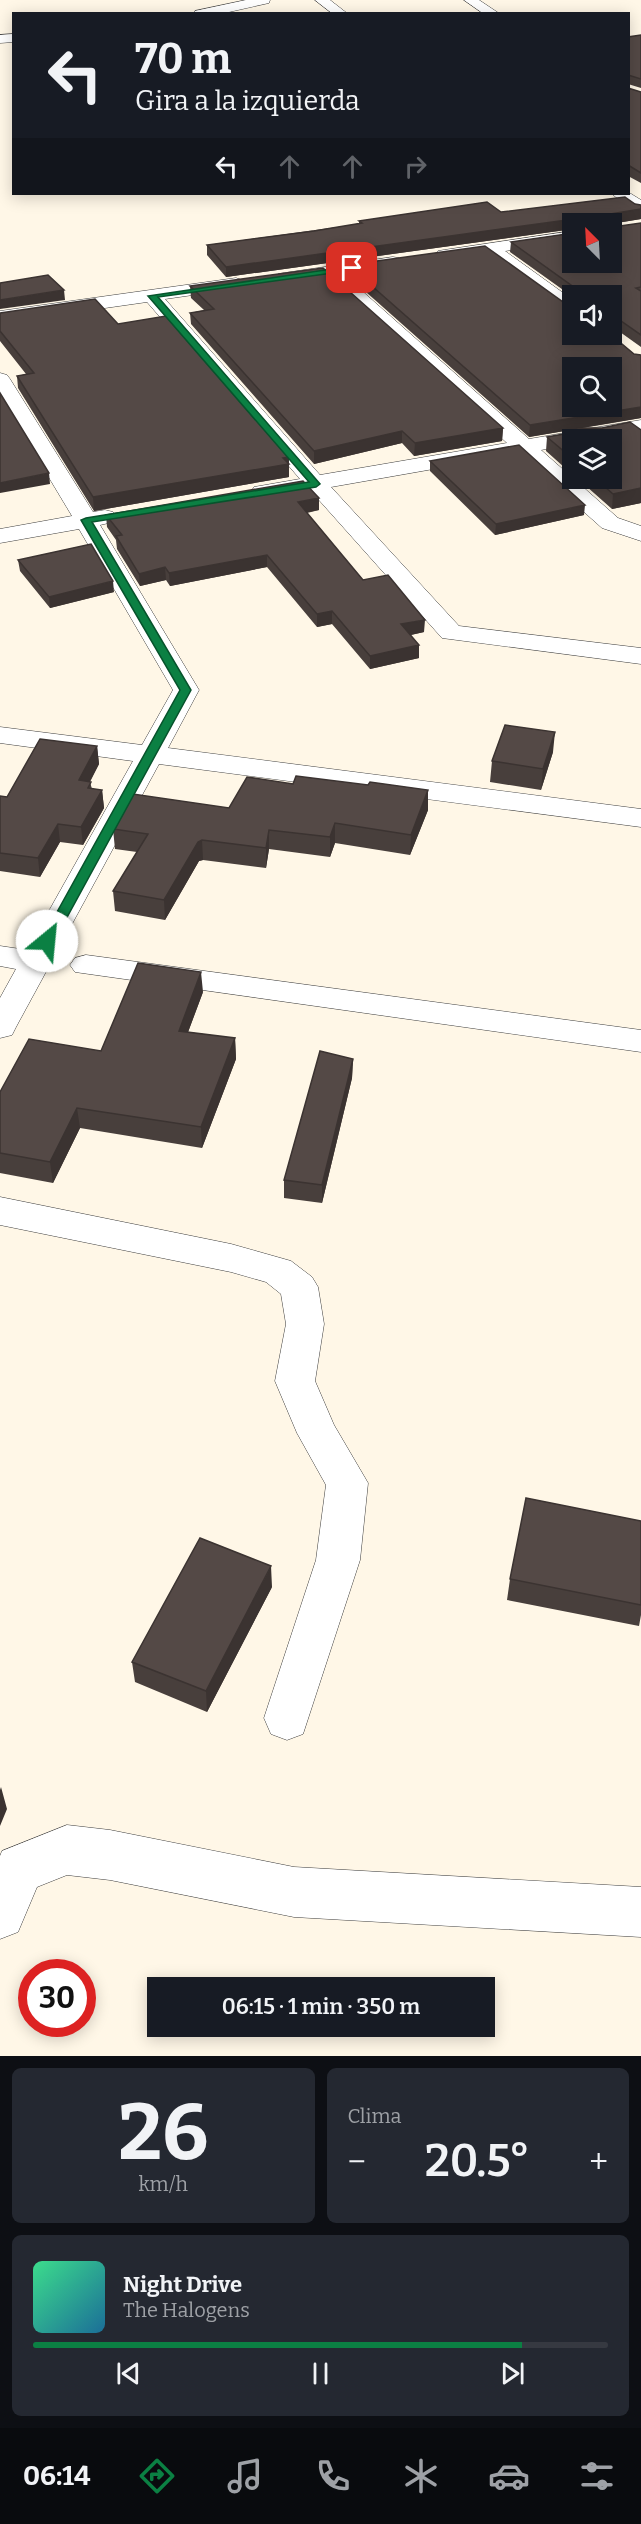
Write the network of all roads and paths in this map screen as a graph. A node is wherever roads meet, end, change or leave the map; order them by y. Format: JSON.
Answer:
{"nodes":[{"id":1,"x":264,"y":0,"type":"edge"},
{"id":2,"x":321,"y":0,"type":"edge"},
{"id":3,"x":470,"y":0,"type":"edge"},
{"id":4,"x":209,"y":12,"type":"edge"},
{"id":5,"x":339,"y":12,"type":"edge"},
{"id":6,"x":491,"y":12,"type":"edge"},
{"id":7,"x":622,"y":195,"type":"edge"},
{"id":8,"x":641,"y":208,"type":"edge"},
{"id":9,"x":562,"y":238,"type":"edge"},
{"id":10,"x":490,"y":249,"type":"junction"},
{"id":11,"x":329,"y":271,"type":"junction"},
{"id":12,"x":152,"y":296,"type":"junction"},
{"id":13,"x":562,"y":301,"type":"edge"},
{"id":14,"x":0,"y":316,"type":"edge"},
{"id":15,"x":0,"y":379,"type":"edge"},
{"id":16,"x":641,"y":426,"type":"edge"},
{"id":17,"x":526,"y":447,"type":"junction"},
{"id":18,"x":316,"y":484,"type":"junction"},
{"id":19,"x":247,"y":495,"type":"edge"},
{"id":20,"x":132,"y":513,"type":"edge"},
{"id":21,"x":86,"y":520,"type":"junction"},
{"id":22,"x":641,"y":534,"type":"edge"},
{"id":23,"x":0,"y":536,"type":"edge"},
{"id":24,"x":641,"y":656,"type":"edge"},
{"id":25,"x":0,"y":735,"type":"edge"},
{"id":26,"x":149,"y":754,"type":"junction"},
{"id":27,"x":641,"y":818,"type":"edge"},
{"id":28,"x":0,"y":956,"type":"edge"},
{"id":29,"x":36,"y":962,"type":"junction"},
{"id":30,"x":86,"y":965,"type":"dead end"},
{"id":31,"x":0,"y":1027,"type":"edge"},
{"id":32,"x":641,"y":1041,"type":"edge"},
{"id":33,"x":0,"y":1211,"type":"edge"},
{"id":34,"x":287,"y":1718,"type":"dead end"},
{"id":35,"x":641,"y":1912,"type":"edge"},
{"id":36,"x":0,"y":1914,"type":"edge"}],
"edges":[{"from":1,"to":4,"type":"street"},
{"from":2,"to":5,"type":"street"},
{"from":3,"to":6,"type":"street"},
{"from":7,"to":8,"type":"street"},
{"from":9,"to":10,"type":"street"},
{"from":10,"to":11,"type":"street"},
{"from":10,"to":13,"type":"street"},
{"from":11,"to":12,"type":"street"},
{"from":11,"to":17,"type":"street"},
{"from":12,"to":14,"type":"street"},
{"from":12,"to":18,"type":"street"},
{"from":15,"to":21,"type":"street"},
{"from":16,"to":17,"type":"street"},
{"from":17,"to":18,"type":"street"},
{"from":17,"to":22,"type":"street"},
{"from":18,"to":19,"type":"street"},
{"from":18,"to":24,"type":"street"},
{"from":20,"to":21,"type":"street"},
{"from":21,"to":23,"type":"street"},
{"from":21,"to":26,"type":"street"},
{"from":25,"to":26,"type":"street"},
{"from":26,"to":27,"type":"street"},
{"from":26,"to":29,"type":"street"},
{"from":28,"to":29,"type":"street"},
{"from":29,"to":31,"type":"street"},
{"from":30,"to":32,"type":"street"},
{"from":33,"to":34,"type":"street"},
{"from":35,"to":36,"type":"street"}]}
